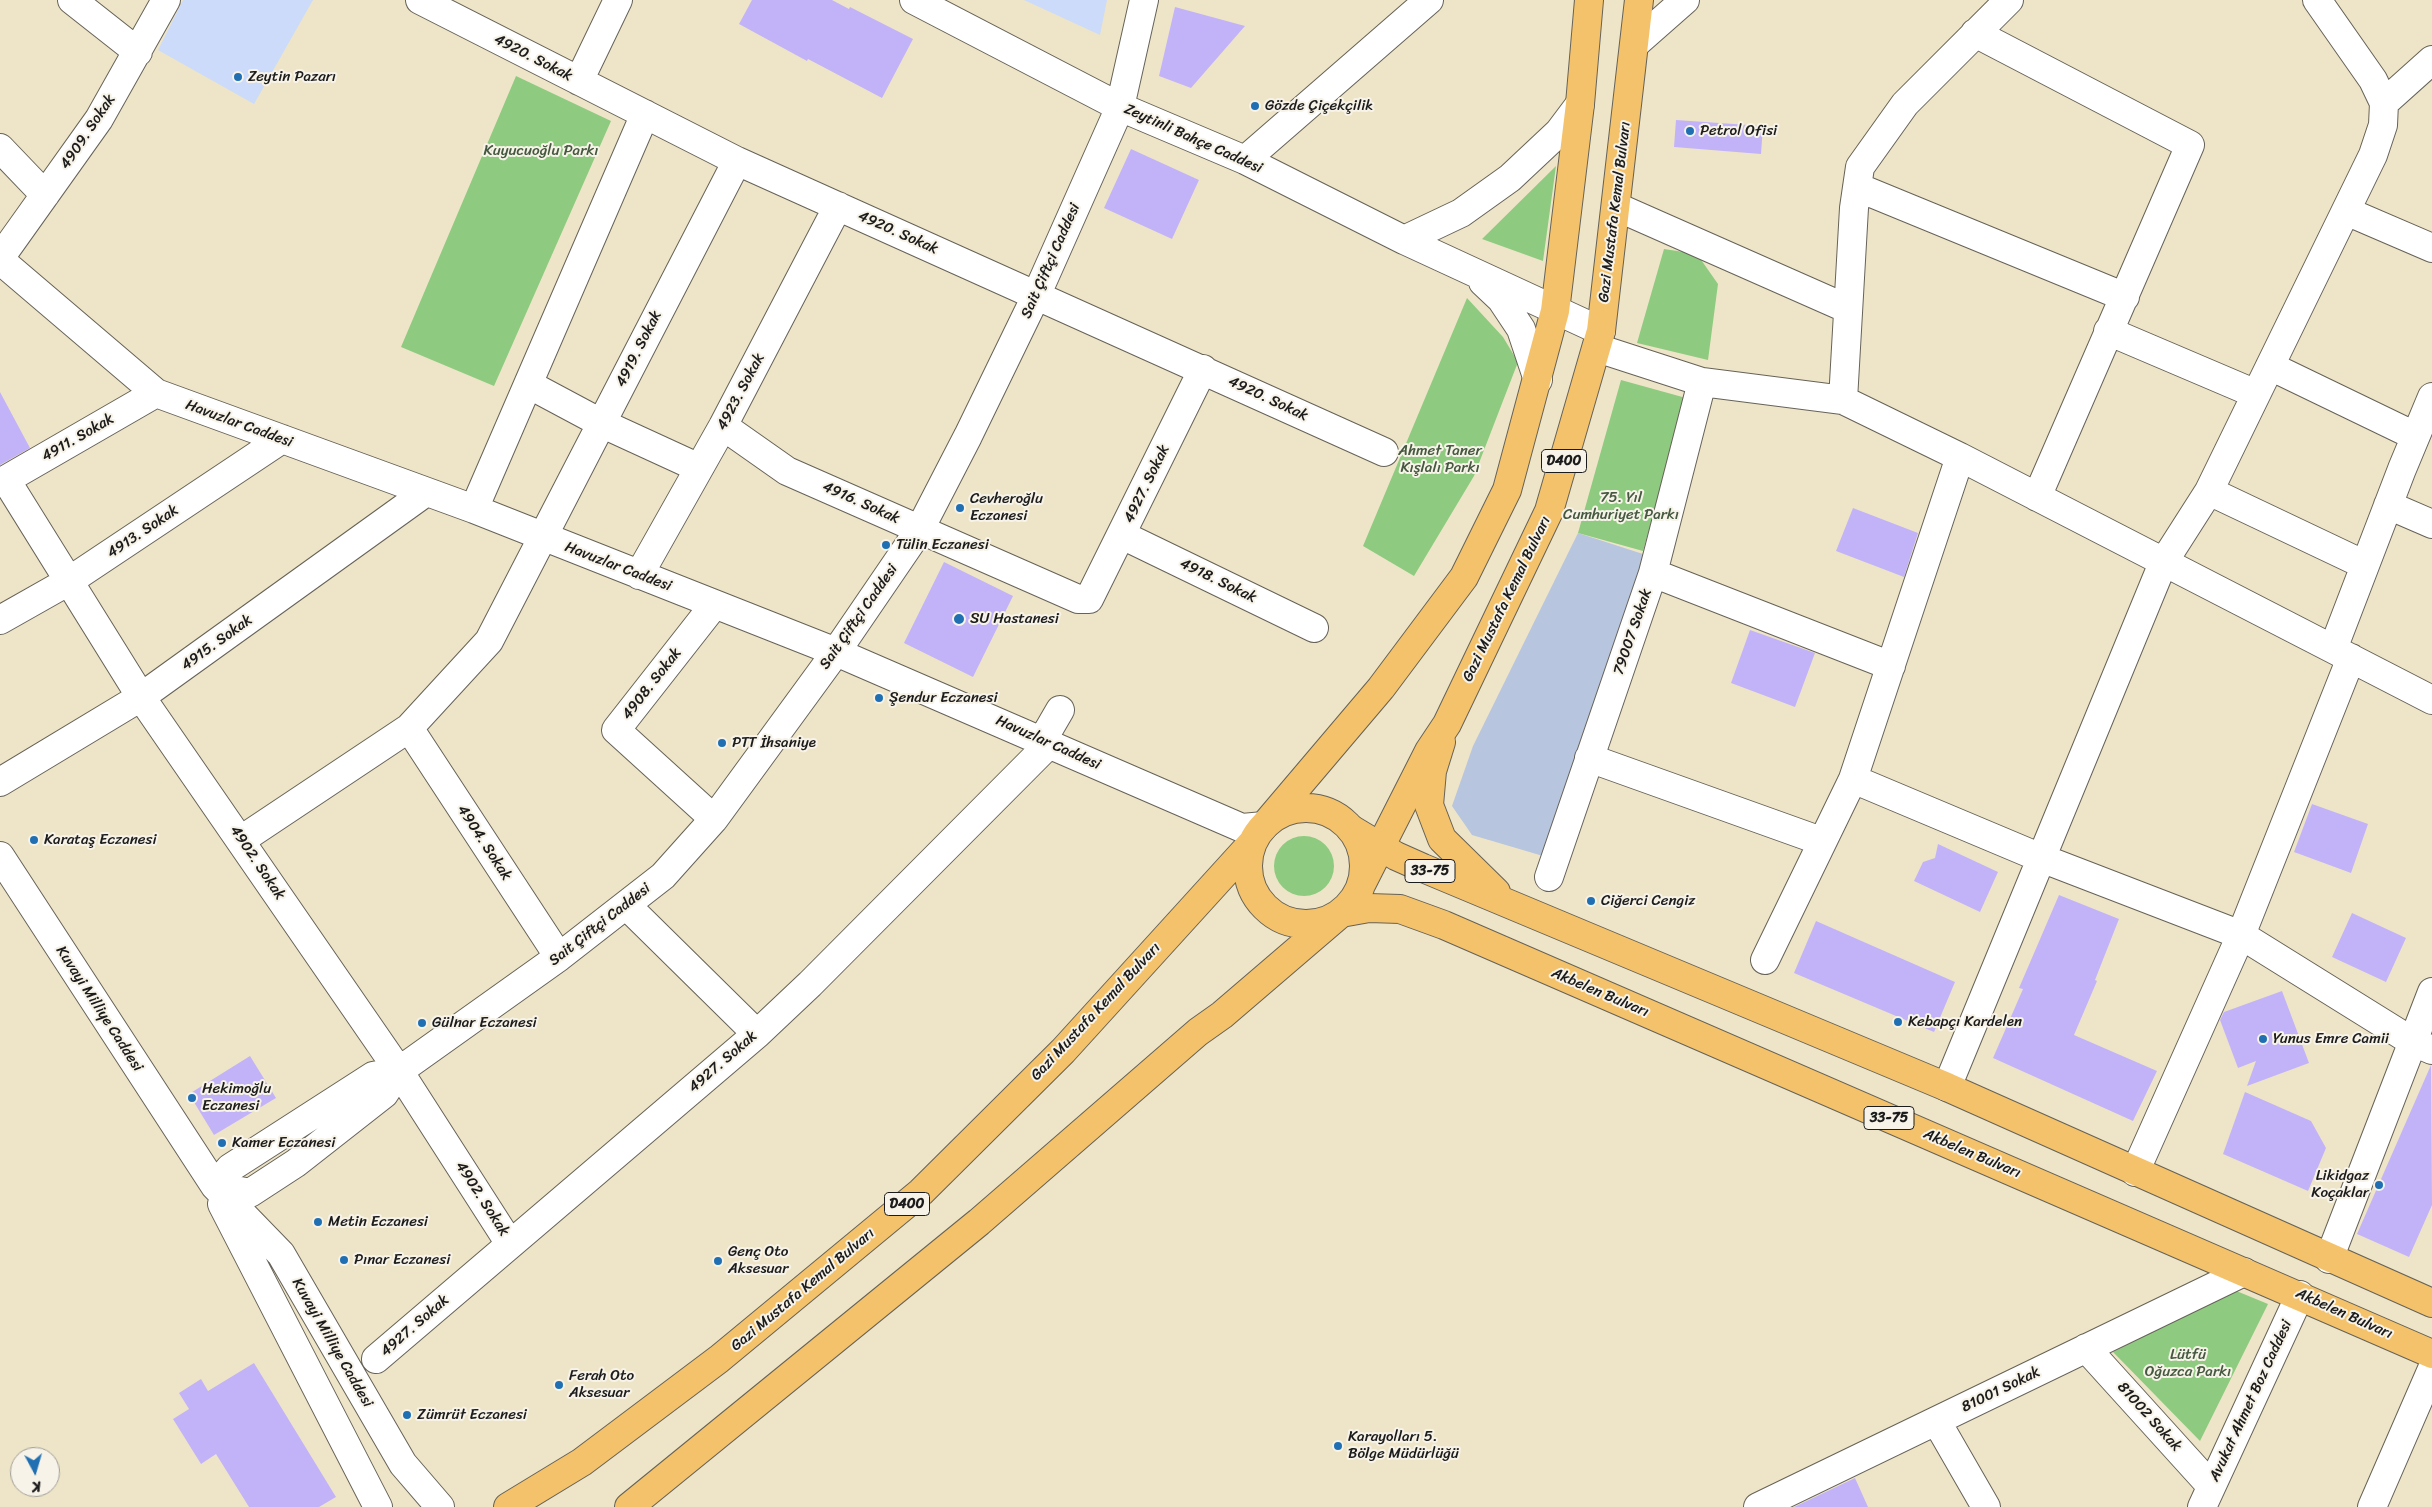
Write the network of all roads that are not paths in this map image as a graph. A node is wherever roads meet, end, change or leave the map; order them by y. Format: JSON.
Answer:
{"nodes":[{"id":1,"x":72,"y":0,"type":"edge"},
{"id":2,"x":166,"y":0,"type":"edge"},
{"id":3,"x":420,"y":0,"type":"edge"},
{"id":4,"x":618,"y":0,"type":"edge"},
{"id":5,"x":914,"y":0,"type":"edge"},
{"id":6,"x":1144,"y":0,"type":"edge"},
{"id":7,"x":1429,"y":0,"type":"edge"},
{"id":8,"x":1588,"y":0,"type":"edge"},
{"id":9,"x":1639,"y":0,"type":"edge"},
{"id":10,"x":1685,"y":0,"type":"edge"},
{"id":11,"x":2010,"y":0,"type":"edge"},
{"id":12,"x":2317,"y":0,"type":"edge"},
{"id":13,"x":1975,"y":33,"type":"junction"},
{"id":14,"x":1635,"y":44,"type":"junction"},
{"id":15,"x":138,"y":52,"type":"junction"},
{"id":16,"x":2432,"y":60,"type":"edge"},
{"id":17,"x":579,"y":81,"type":"junction"},
{"id":18,"x":2384,"y":103,"type":"junction"},
{"id":19,"x":1580,"y":104,"type":"junction"},
{"id":20,"x":1120,"y":107,"type":"junction"},
{"id":21,"x":645,"y":114,"type":"junction"},
{"id":22,"x":0,"y":148,"type":"edge"},
{"id":23,"x":1245,"y":160,"type":"junction"},
{"id":24,"x":737,"y":161,"type":"junction"},
{"id":25,"x":1857,"y":187,"type":"junction"},
{"id":26,"x":45,"y":195,"type":"junction"},
{"id":27,"x":838,"y":206,"type":"junction"},
{"id":28,"x":1617,"y":207,"type":"junction"},
{"id":29,"x":2346,"y":211,"type":"junction"},
{"id":30,"x":1404,"y":240,"type":"junction"},
{"id":31,"x":2432,"y":248,"type":"edge"},
{"id":32,"x":0,"y":259,"type":"edge"},
{"id":33,"x":1475,"y":274,"type":"junction"},
{"id":34,"x":1036,"y":296,"type":"junction"},
{"id":35,"x":2125,"y":297,"type":"junction"},
{"id":36,"x":1848,"y":309,"type":"junction"},
{"id":37,"x":1555,"y":311,"type":"junction"},
{"id":38,"x":2108,"y":331,"type":"junction"},
{"id":39,"x":1599,"y":339,"type":"junction"},
{"id":40,"x":2270,"y":366,"type":"junction"},
{"id":41,"x":1203,"y":369,"type":"junction"},
{"id":42,"x":1538,"y":380,"type":"junction"},
{"id":43,"x":1702,"y":382,"type":"junction"},
{"id":44,"x":528,"y":384,"type":"junction"},
{"id":45,"x":156,"y":393,"type":"junction"},
{"id":46,"x":2256,"y":394,"type":"junction"},
{"id":47,"x":2432,"y":397,"type":"edge"},
{"id":48,"x":1844,"y":400,"type":"junction"},
{"id":49,"x":601,"y":423,"type":"junction"},
{"id":50,"x":723,"y":426,"type":"junction"},
{"id":51,"x":2415,"y":436,"type":"junction"},
{"id":52,"x":282,"y":439,"type":"junction"},
{"id":53,"x":1384,"y":452,"type":"dead end"},
{"id":54,"x":1960,"y":456,"type":"junction"},
{"id":55,"x":699,"y":468,"type":"junction"},
{"id":56,"x":3,"y":482,"type":"edge"},
{"id":57,"x":2209,"y":491,"type":"junction"},
{"id":58,"x":426,"y":492,"type":"junction"},
{"id":59,"x":2037,"y":497,"type":"junction"},
{"id":60,"x":2388,"y":505,"type":"junction"},
{"id":61,"x":474,"y":509,"type":"junction"},
{"id":62,"x":2432,"y":524,"type":"edge"},
{"id":63,"x":920,"y":529,"type":"junction"},
{"id":64,"x":1122,"y":535,"type":"junction"},
{"id":65,"x":542,"y":537,"type":"junction"},
{"id":66,"x":2163,"y":563,"type":"junction"},
{"id":67,"x":2365,"y":566,"type":"junction"},
{"id":68,"x":1653,"y":573,"type":"junction"},
{"id":69,"x":639,"y":575,"type":"junction"},
{"id":70,"x":69,"y":581,"type":"junction"},
{"id":71,"x":1089,"y":599,"type":"joint"},
{"id":72,"x":714,"y":604,"type":"junction"},
{"id":73,"x":0,"y":620,"type":"edge"},
{"id":74,"x":1314,"y":628,"type":"dead end"},
{"id":75,"x":836,"y":652,"type":"junction"},
{"id":76,"x":2342,"y":654,"type":"junction"},
{"id":77,"x":1891,"y":666,"type":"junction"},
{"id":78,"x":142,"y":697,"type":"junction"},
{"id":79,"x":2432,"y":700,"type":"edge"},
{"id":80,"x":1060,"y":710,"type":"dead end"},
{"id":81,"x":1446,"y":724,"type":"junction"},
{"id":82,"x":409,"y":728,"type":"junction"},
{"id":83,"x":1045,"y":742,"type":"junction"},
{"id":84,"x":1589,"y":758,"type":"junction"},
{"id":85,"x":1853,"y":778,"type":"junction"},
{"id":86,"x":0,"y":782,"type":"edge"},
{"id":87,"x":714,"y":819,"type":"junction"},
{"id":88,"x":1352,"y":829,"type":"junction"},
{"id":89,"x":1259,"y":834,"type":"junction"},
{"id":90,"x":241,"y":840,"type":"junction"},
{"id":91,"x":1821,"y":841,"type":"junction"},
{"id":92,"x":1381,"y":846,"type":"junction"},
{"id":93,"x":0,"y":857,"type":"edge"},
{"id":94,"x":2042,"y":858,"type":"junction"},
{"id":95,"x":1549,"y":877,"type":"dead end"},
{"id":96,"x":1362,"y":883,"type":"junction"},
{"id":97,"x":626,"y":905,"type":"junction"},
{"id":98,"x":1512,"y":906,"type":"junction"},
{"id":99,"x":1341,"y":913,"type":"junction"},
{"id":100,"x":2241,"y":935,"type":"junction"},
{"id":101,"x":559,"y":957,"type":"junction"},
{"id":102,"x":1765,"y":960,"type":"dead end"},
{"id":103,"x":2432,"y":992,"type":"edge"},
{"id":104,"x":757,"y":1034,"type":"junction"},
{"id":105,"x":2422,"y":1046,"type":"edge"},
{"id":106,"x":399,"y":1071,"type":"junction"},
{"id":107,"x":1947,"y":1087,"type":"junction"},
{"id":108,"x":2135,"y":1172,"type":"junction"},
{"id":109,"x":215,"y":1186,"type":"junction"},
{"id":110,"x":510,"y":1244,"type":"junction"},
{"id":111,"x":2329,"y":1259,"type":"junction"},
{"id":112,"x":2244,"y":1272,"type":"junction"},
{"id":113,"x":2300,"y":1295,"type":"junction"},
{"id":114,"x":2432,"y":1303,"type":"edge"},
{"id":115,"x":2086,"y":1348,"type":"junction"},
{"id":116,"x":2432,"y":1354,"type":"edge"},
{"id":117,"x":376,"y":1359,"type":"dead end"},
{"id":118,"x":2432,"y":1368,"type":"edge"},
{"id":119,"x":1938,"y":1422,"type":"junction"},
{"id":120,"x":2207,"y":1496,"type":"edge"},
{"id":121,"x":1766,"y":1505,"type":"edge"},
{"id":122,"x":378,"y":1507,"type":"edge"},
{"id":123,"x":440,"y":1507,"type":"edge"},
{"id":124,"x":508,"y":1507,"type":"edge"},
{"id":125,"x":629,"y":1507,"type":"edge"},
{"id":126,"x":1986,"y":1507,"type":"edge"},
{"id":127,"x":2372,"y":1507,"type":"edge"}],
"edges":[{"from":1,"to":15,"type":"street"},
{"from":2,"to":15,"type":"street","name":"4909. Sokak"},
{"from":3,"to":17,"type":"street","name":"4920. Sokak"},
{"from":4,"to":17,"type":"street"},
{"from":5,"to":20,"type":"street","name":"Zeytinli Bahçe Caddesi"},
{"from":6,"to":20,"type":"street","name":"Sait Çiftçi Caddesi"},
{"from":7,"to":23,"type":"street"},
{"from":8,"to":19,"type":"main road","name":"Gazi Mustafa Kemal Bulvarı","number":"D400"},
{"from":9,"to":14,"type":"main road","name":"Gazi Mustafa Kemal Bulvarı","number":"D400"},
{"from":10,"to":14,"type":"street"},
{"from":11,"to":13,"type":"street"},
{"from":12,"to":18,"type":"street"},
{"from":13,"to":25,"type":"street"},
{"from":13,"to":35,"type":"street"},
{"from":14,"to":28,"type":"main road","name":"Gazi Mustafa Kemal Bulvarı","number":"D400"},
{"from":15,"to":26,"type":"street","name":"4909. Sokak"},
{"from":16,"to":18,"type":"street"},
{"from":17,"to":21,"type":"street","name":"4920. Sokak"},
{"from":18,"to":29,"type":"street"},
{"from":19,"to":30,"type":"street"},
{"from":19,"to":37,"type":"main road","name":"Gazi Mustafa Kemal Bulvarı","number":"D400"},
{"from":20,"to":23,"type":"street","name":"Zeytinli Bahçe Caddesi"},
{"from":20,"to":34,"type":"street","name":"Sait Çiftçi Caddesi"},
{"from":21,"to":24,"type":"street","name":"4920. Sokak"},
{"from":21,"to":44,"type":"street"},
{"from":22,"to":26,"type":"street"},
{"from":23,"to":30,"type":"street","name":"Zeytinli Bahçe Caddesi"},
{"from":24,"to":27,"type":"street","name":"4920. Sokak"},
{"from":24,"to":49,"type":"street","name":"4919. Sokak"},
{"from":25,"to":35,"type":"street"},
{"from":25,"to":36,"type":"street"},
{"from":26,"to":32,"type":"street","name":"4909. Sokak"},
{"from":27,"to":34,"type":"street","name":"4920. Sokak"},
{"from":27,"to":50,"type":"street","name":"4923. Sokak"},
{"from":28,"to":36,"type":"street"},
{"from":28,"to":39,"type":"main road","name":"Gazi Mustafa Kemal Bulvarı","number":"D400"},
{"from":29,"to":31,"type":"street"},
{"from":29,"to":40,"type":"street"},
{"from":30,"to":33,"type":"street","name":"Zeytinli Bahçe Caddesi"},
{"from":32,"to":45,"type":"street","name":"Havuzlar Caddesi"},
{"from":33,"to":37,"type":"street"},
{"from":33,"to":42,"type":"street","name":"Zeytinli Bahçe Caddesi"},
{"from":34,"to":41,"type":"street","name":"4920. Sokak"},
{"from":34,"to":63,"type":"street","name":"Sait Çiftçi Caddesi"},
{"from":35,"to":38,"type":"street"},
{"from":36,"to":48,"type":"street"},
{"from":37,"to":39,"type":"street"},
{"from":37,"to":42,"type":"main road","name":"Gazi Mustafa Kemal Bulvarı","number":"D400"},
{"from":38,"to":46,"type":"street"},
{"from":38,"to":59,"type":"street"},
{"from":39,"to":43,"type":"street"},
{"from":39,"to":81,"type":"main road","name":"Gazi Mustafa Kemal Bulvarı","number":"D400"},
{"from":40,"to":46,"type":"street"},
{"from":40,"to":51,"type":"street"},
{"from":41,"to":53,"type":"street","name":"4920. Sokak"},
{"from":41,"to":64,"type":"street","name":"4927. Sokak"},
{"from":42,"to":89,"type":"main road","name":"Gazi Mustafa Kemal Bulvarı","number":"D400"},
{"from":43,"to":48,"type":"street"},
{"from":43,"to":68,"type":"street","name":"79007 Sokak"},
{"from":44,"to":49,"type":"street"},
{"from":44,"to":61,"type":"street"},
{"from":45,"to":52,"type":"street","name":"Havuzlar Caddesi"},
{"from":45,"to":56,"type":"street","name":"4911. Sokak"},
{"from":46,"to":57,"type":"street"},
{"from":47,"to":51,"type":"street"},
{"from":48,"to":54,"type":"street"},
{"from":49,"to":55,"type":"street"},
{"from":49,"to":65,"type":"street","name":"4919. Sokak"},
{"from":50,"to":55,"type":"street","name":"4923. Sokak"},
{"from":50,"to":63,"type":"street","name":"4916. Sokak"},
{"from":51,"to":60,"type":"street"},
{"from":52,"to":58,"type":"street","name":"Havuzlar Caddesi"},
{"from":52,"to":70,"type":"street","name":"4913. Sokak"},
{"from":54,"to":59,"type":"street"},
{"from":54,"to":77,"type":"street"},
{"from":55,"to":69,"type":"street","name":"4923. Sokak"},
{"from":56,"to":70,"type":"street","name":"4902. Sokak"},
{"from":57,"to":66,"type":"street"},
{"from":57,"to":67,"type":"street"},
{"from":58,"to":61,"type":"street","name":"Havuzlar Caddesi"},
{"from":58,"to":78,"type":"street","name":"4915. Sokak"},
{"from":59,"to":66,"type":"street"},
{"from":60,"to":62,"type":"street"},
{"from":60,"to":67,"type":"street"},
{"from":61,"to":65,"type":"street","name":"Havuzlar Caddesi"},
{"from":63,"to":71,"type":"street","name":"4916. Sokak"},
{"from":63,"to":75,"type":"street","name":"Sait Çiftçi Caddesi"},
{"from":64,"to":71,"type":"street","name":"4927. Sokak"},
{"from":64,"to":74,"type":"street","name":"4918. Sokak"},
{"from":65,"to":69,"type":"street","name":"Havuzlar Caddesi"},
{"from":65,"to":82,"type":"street","name":"4919. Sokak"},
{"from":66,"to":76,"type":"street"},
{"from":66,"to":94,"type":"street"},
{"from":67,"to":76,"type":"street"},
{"from":68,"to":77,"type":"street"},
{"from":68,"to":84,"type":"street","name":"79007 Sokak"},
{"from":69,"to":72,"type":"street","name":"Havuzlar Caddesi"},
{"from":70,"to":73,"type":"street","name":"4913. Sokak"},
{"from":70,"to":78,"type":"street","name":"4902. Sokak"},
{"from":72,"to":75,"type":"street","name":"Havuzlar Caddesi"},
{"from":72,"to":87,"type":"street","name":"4908. Sokak"},
{"from":75,"to":83,"type":"street","name":"Havuzlar Caddesi"},
{"from":75,"to":87,"type":"street","name":"Sait Çiftçi Caddesi"},
{"from":76,"to":79,"type":"street"},
{"from":76,"to":100,"type":"street"},
{"from":77,"to":85,"type":"street"},
{"from":78,"to":86,"type":"street","name":"4915. Sokak"},
{"from":78,"to":90,"type":"street","name":"4902. Sokak"},
{"from":80,"to":83,"type":"street","name":"4927. Sokak"},
{"from":81,"to":92,"type":"main road","name":"Gazi Mustafa Kemal Bulvarı","number":"D400"},
{"from":81,"to":98,"type":"main road"},
{"from":82,"to":90,"type":"street","name":"4919. Sokak"},
{"from":82,"to":101,"type":"street","name":"4904. Sokak"},
{"from":83,"to":89,"type":"street","name":"Havuzlar Caddesi"},
{"from":83,"to":104,"type":"street","name":"4927. Sokak"},
{"from":84,"to":91,"type":"street"},
{"from":84,"to":95,"type":"street","name":"79007 Sokak"},
{"from":85,"to":91,"type":"street"},
{"from":85,"to":94,"type":"street"},
{"from":87,"to":97,"type":"street","name":"Sait Çiftçi Caddesi"},
{"from":88,"to":89,"type":"main road"},
{"from":88,"to":92,"type":"main road","number":"33-75"},
{"from":88,"to":96,"type":"main road"},
{"from":89,"to":99,"type":"main road"},
{"from":89,"to":124,"type":"main road","name":"Gazi Mustafa Kemal Bulvarı","number":"D400"},
{"from":90,"to":106,"type":"street","name":"4902. Sokak"},
{"from":91,"to":102,"type":"street"},
{"from":92,"to":96,"type":"main road","name":"Gazi Mustafa Kemal Bulvarı","number":"D400"},
{"from":92,"to":98,"type":"main road","number":"33-75"},
{"from":93,"to":109,"type":"street","name":"Kuvayi Milliye Caddesi"},
{"from":94,"to":100,"type":"street"},
{"from":94,"to":107,"type":"street"},
{"from":96,"to":99,"type":"main road"},
{"from":97,"to":101,"type":"street","name":"Sait Çiftçi Caddesi"},
{"from":97,"to":104,"type":"street"},
{"from":98,"to":107,"type":"main road","number":"33-75"},
{"from":99,"to":112,"type":"main road","name":"Akbelen Bulvarı","number":"33-75"},
{"from":99,"to":125,"type":"main road"},
{"from":100,"to":105,"type":"street"},
{"from":100,"to":108,"type":"street"},
{"from":101,"to":106,"type":"street","name":"Sait Çiftçi Caddesi"},
{"from":103,"to":105,"type":"street"},
{"from":104,"to":110,"type":"street","name":"4927. Sokak"},
{"from":105,"to":111,"type":"street"},
{"from":106,"to":109,"type":"street","name":"Sait Çiftçi Caddesi"},
{"from":106,"to":110,"type":"street","name":"4902. Sokak"},
{"from":107,"to":108,"type":"main road","number":"33-75"},
{"from":108,"to":111,"type":"main road","number":"33-75"},
{"from":109,"to":122,"type":"street","name":"Kuvayi Milliye Caddesi"},
{"from":109,"to":123,"type":"street","name":"Kuvayi Milliye Caddesi"},
{"from":110,"to":117,"type":"street","name":"4927. Sokak"},
{"from":111,"to":114,"type":"main road","number":"33-75"},
{"from":112,"to":113,"type":"main road","name":"Akbelen Bulvarı","number":"33-75"},
{"from":112,"to":115,"type":"street","name":"81001 Sokak"},
{"from":113,"to":116,"type":"main road","name":"Akbelen Bulvarı","number":"33-75"},
{"from":113,"to":120,"type":"street","name":"Avukat Ahmet Boz Caddesi"},
{"from":115,"to":119,"type":"street","name":"81001 Sokak"},
{"from":115,"to":120,"type":"street","name":"81002 Sokak"},
{"from":118,"to":127,"type":"street"},
{"from":119,"to":121,"type":"street","name":"81001 Sokak"},
{"from":119,"to":126,"type":"street"}]}
